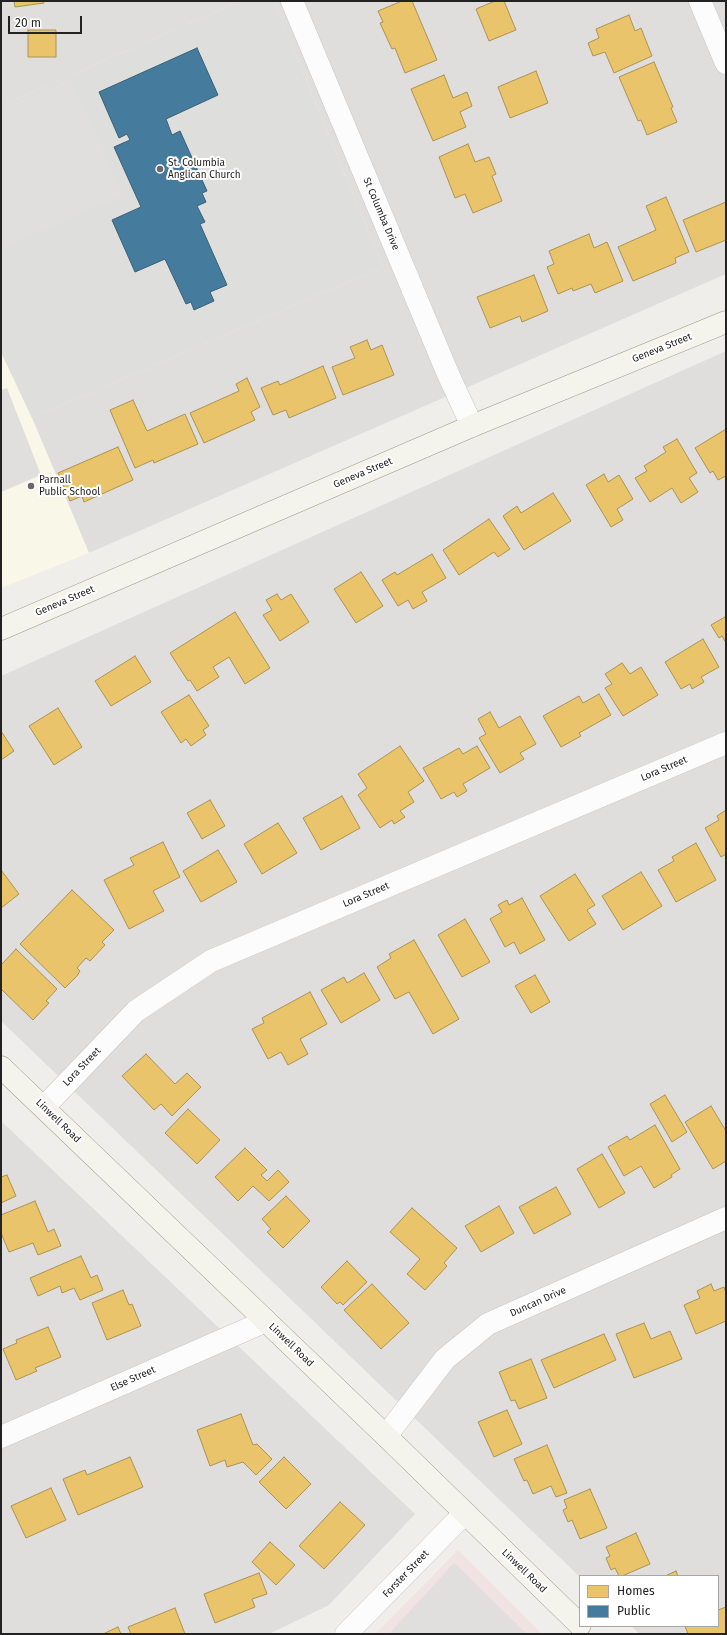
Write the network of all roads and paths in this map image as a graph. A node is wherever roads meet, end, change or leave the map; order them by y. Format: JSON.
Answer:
{"nodes":[{"id":1,"x":292,"y":1,"type":"edge"},
{"id":2,"x":700,"y":1,"type":"edge"},
{"id":3,"x":726,"y":63,"type":"edge"},
{"id":4,"x":726,"y":322,"type":"edge"},
{"id":5,"x":472,"y":426,"type":"junction"},
{"id":6,"x":1,"y":629,"type":"edge"},
{"id":7,"x":726,"y":743,"type":"edge"},
{"id":8,"x":1,"y":1067,"type":"edge"},
{"id":9,"x":44,"y":1107,"type":"junction"},
{"id":10,"x":726,"y":1218,"type":"edge"},
{"id":11,"x":266,"y":1320,"type":"junction"},
{"id":12,"x":386,"y":1436,"type":"junction"},
{"id":13,"x":1,"y":1437,"type":"edge"},
{"id":14,"x":465,"y":1513,"type":"junction"},
{"id":15,"x":579,"y":1623,"type":"edge"},
{"id":16,"x":346,"y":1634,"type":"edge"}],
"edges":[{"from":1,"to":5,"type":"street","name":"St Columba Drive"},
{"from":2,"to":3,"type":"street"},
{"from":4,"to":5,"type":"main road","name":"Geneva Street"},
{"from":5,"to":6,"type":"main road","name":"Geneva Street"},
{"from":7,"to":9,"type":"street","name":"Lora Street"},
{"from":8,"to":9,"type":"main road","name":"Linwell Road"},
{"from":9,"to":11,"type":"main road","name":"Linwell Road"},
{"from":10,"to":12,"type":"street","name":"Duncan Drive"},
{"from":11,"to":12,"type":"main road","name":"Linwell Road"},
{"from":11,"to":13,"type":"street","name":"Else Street"},
{"from":12,"to":14,"type":"main road","name":"Linwell Road"},
{"from":14,"to":15,"type":"main road","name":"Linwell Road"},
{"from":14,"to":16,"type":"street","name":"Forster Street"}]}
